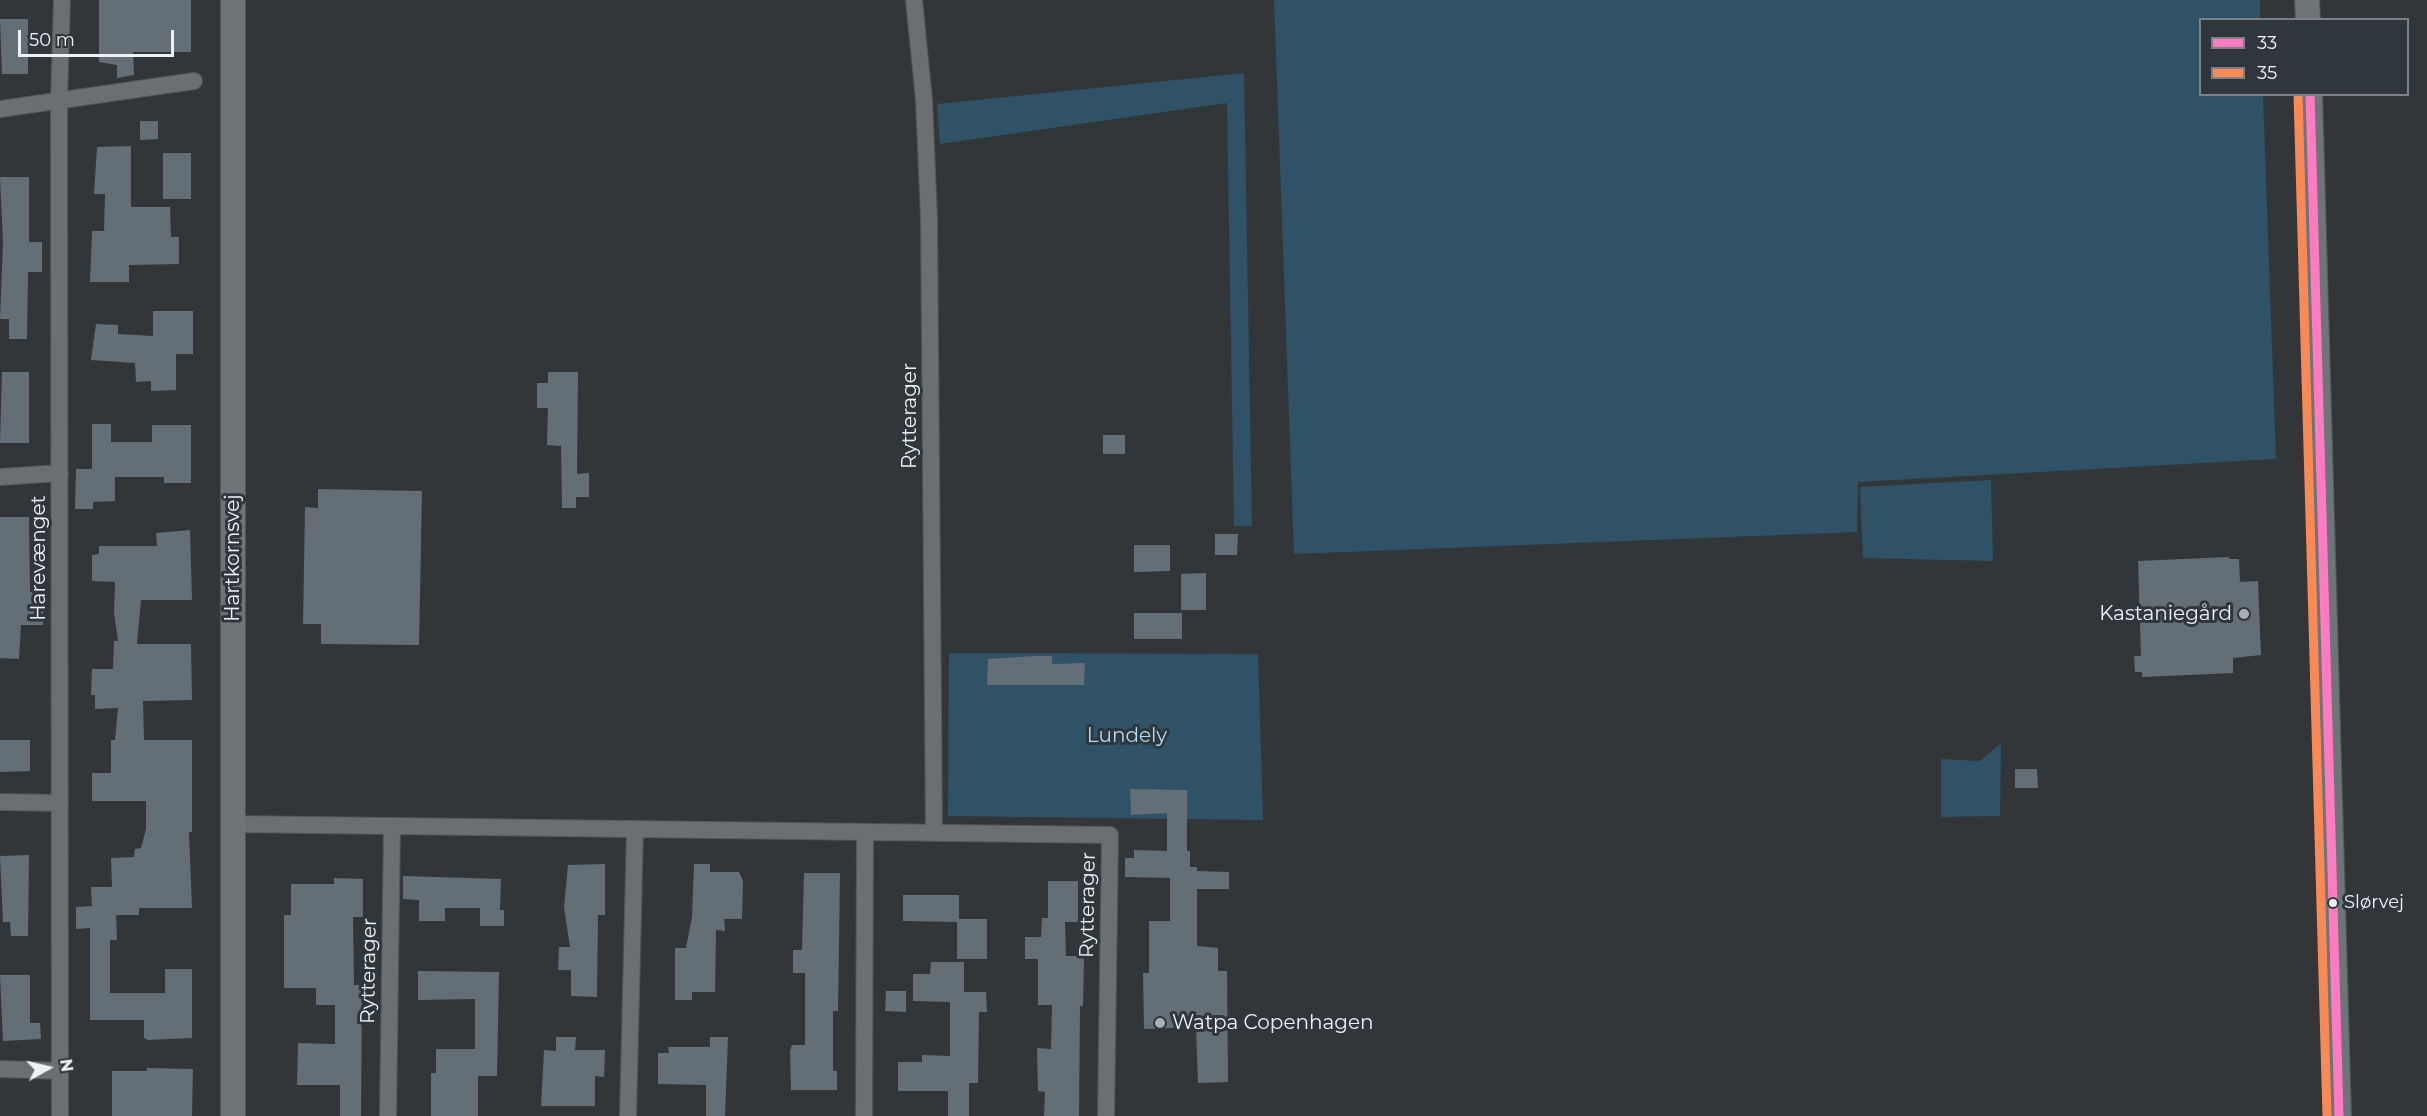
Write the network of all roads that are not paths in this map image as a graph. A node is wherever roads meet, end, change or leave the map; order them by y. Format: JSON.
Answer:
{"nodes":[{"id":1,"x":62,"y":0,"type":"edge"},
{"id":2,"x":233,"y":0,"type":"edge"},
{"id":3,"x":914,"y":0,"type":"edge"},
{"id":4,"x":2307,"y":0,"type":"edge"},
{"id":5,"x":2308,"y":18,"type":"edge"},
{"id":6,"x":194,"y":81,"type":"dead end"},
{"id":7,"x":2310,"y":96,"type":"edge"},
{"id":8,"x":59,"y":100,"type":"junction"},
{"id":9,"x":0,"y":109,"type":"edge"},
{"id":10,"x":60,"y":473,"type":"junction"},
{"id":11,"x":0,"y":477,"type":"edge"},
{"id":12,"x":0,"y":802,"type":"edge"},
{"id":13,"x":60,"y":803,"type":"junction"},
{"id":14,"x":233,"y":824,"type":"junction"},
{"id":15,"x":392,"y":826,"type":"junction"},
{"id":16,"x":635,"y":829,"type":"junction"},
{"id":17,"x":865,"y":832,"type":"junction"},
{"id":18,"x":933,"y":833,"type":"junction"},
{"id":19,"x":0,"y":1069,"type":"edge"},
{"id":20,"x":60,"y":1071,"type":"junction"},
{"id":21,"x":60,"y":1116,"type":"edge"},
{"id":22,"x":233,"y":1116,"type":"edge"},
{"id":23,"x":388,"y":1116,"type":"edge"},
{"id":24,"x":628,"y":1116,"type":"edge"},
{"id":25,"x":864,"y":1116,"type":"edge"},
{"id":26,"x":1106,"y":1116,"type":"edge"},
{"id":27,"x":2338,"y":1116,"type":"edge"}],
"edges":[{"from":1,"to":8,"type":"street","name":"Harevænget"},
{"from":2,"to":14,"type":"street","name":"Hartkornsvej"},
{"from":3,"to":18,"type":"street","name":"Rytterager"},
{"from":4,"to":5,"type":"street"},
{"from":6,"to":8,"type":"street"},
{"from":7,"to":27,"type":"street"},
{"from":8,"to":9,"type":"street"},
{"from":8,"to":10,"type":"street","name":"Harevænget"},
{"from":10,"to":11,"type":"street"},
{"from":10,"to":13,"type":"street","name":"Harevænget"},
{"from":12,"to":13,"type":"street"},
{"from":13,"to":20,"type":"street","name":"Harevænget"},
{"from":14,"to":15,"type":"street","name":"Rytterager"},
{"from":14,"to":22,"type":"street","name":"Hartkornsvej"},
{"from":15,"to":16,"type":"street","name":"Rytterager"},
{"from":15,"to":23,"type":"street","name":"Rytterager"},
{"from":16,"to":17,"type":"street","name":"Rytterager"},
{"from":16,"to":24,"type":"street"},
{"from":17,"to":18,"type":"street","name":"Rytterager"},
{"from":17,"to":25,"type":"street"},
{"from":18,"to":26,"type":"street","name":"Rytterager"},
{"from":19,"to":20,"type":"street"},
{"from":20,"to":21,"type":"street","name":"Harevænget"}]}
